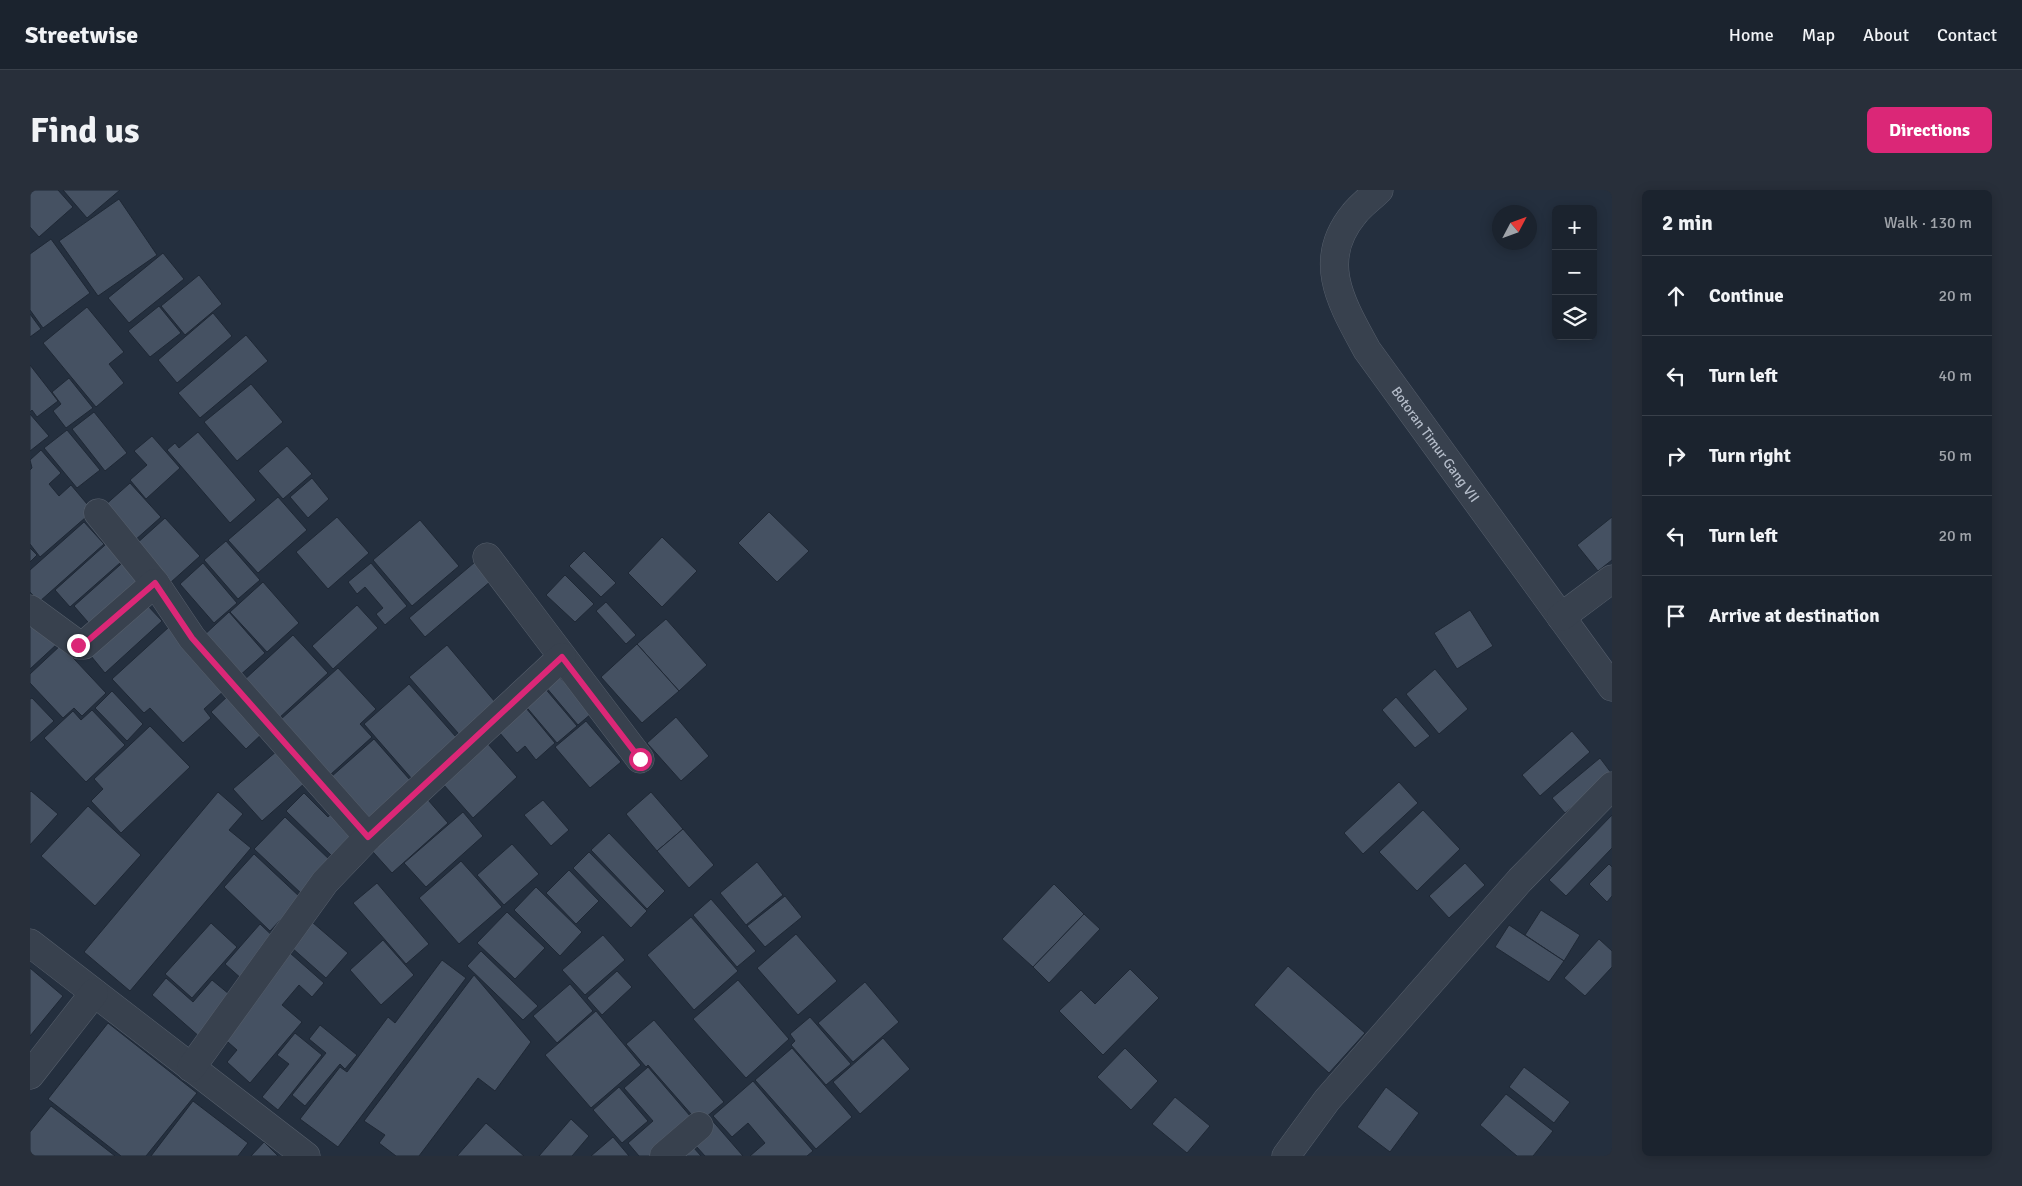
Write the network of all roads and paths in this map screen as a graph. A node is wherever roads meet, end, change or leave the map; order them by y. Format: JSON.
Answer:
{"nodes":[{"id":1,"x":1379,"y":190,"type":"edge"},
{"id":2,"x":98,"y":513,"type":"dead end"},
{"id":3,"x":488,"y":557,"type":"dead end"},
{"id":4,"x":1612,"y":579,"type":"edge"},
{"id":5,"x":155,"y":583,"type":"junction"},
{"id":6,"x":30,"y":609,"type":"edge"},
{"id":7,"x":1561,"y":617,"type":"junction"},
{"id":8,"x":562,"y":657,"type":"junction"},
{"id":9,"x":1612,"y":687,"type":"edge"},
{"id":10,"x":640,"y":759,"type":"dead end"},
{"id":11,"x":1612,"y":786,"type":"edge"},
{"id":12,"x":368,"y":837,"type":"junction"},
{"id":13,"x":30,"y":943,"type":"edge"},
{"id":14,"x":94,"y":994,"type":"junction"},
{"id":15,"x":191,"y":1068,"type":"junction"},
{"id":16,"x":30,"y":1075,"type":"edge"},
{"id":17,"x":699,"y":1126,"type":"dead end"},
{"id":18,"x":306,"y":1156,"type":"edge"},
{"id":19,"x":664,"y":1156,"type":"edge"},
{"id":20,"x":1286,"y":1156,"type":"edge"}],
"edges":[{"from":1,"to":7,"type":"street","name":"Botoran Timur Gang VII"},
{"from":2,"to":5,"type":"street"},
{"from":3,"to":8,"type":"street"},
{"from":4,"to":7,"type":"street"},
{"from":5,"to":6,"type":"street"},
{"from":5,"to":12,"type":"street"},
{"from":7,"to":9,"type":"street","name":"Botoran Timur Gang VII"},
{"from":8,"to":10,"type":"street"},
{"from":8,"to":12,"type":"street"},
{"from":11,"to":20,"type":"street"},
{"from":12,"to":15,"type":"street"},
{"from":13,"to":14,"type":"street"},
{"from":14,"to":15,"type":"street"},
{"from":14,"to":16,"type":"street"},
{"from":15,"to":18,"type":"street"},
{"from":17,"to":19,"type":"street"}]}
